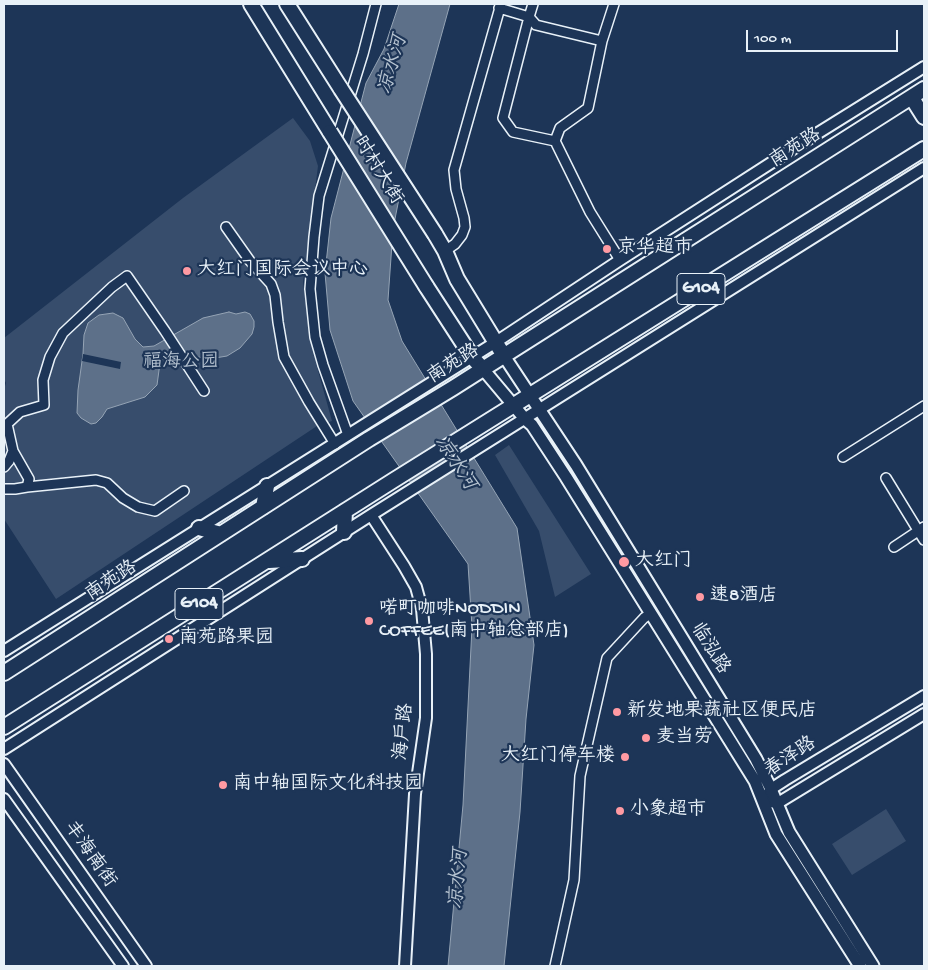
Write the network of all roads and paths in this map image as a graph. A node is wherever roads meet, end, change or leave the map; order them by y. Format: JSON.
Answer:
{"nodes":[{"id":1,"x":251,"y":4,"type":"edge"},
{"id":2,"x":287,"y":4,"type":"edge"},
{"id":3,"x":376,"y":4,"type":"edge"},
{"id":4,"x":533,"y":4,"type":"edge"},
{"id":5,"x":614,"y":4,"type":"edge"},
{"id":6,"x":500,"y":6,"type":"edge"},
{"id":7,"x":529,"y":17,"type":"junction"},
{"id":8,"x":602,"y":40,"type":"junction"},
{"id":9,"x":924,"y":67,"type":"edge"},
{"id":10,"x":924,"y":89,"type":"edge"},
{"id":11,"x":912,"y":98,"type":"junction"},
{"id":12,"x":924,"y":117,"type":"edge"},
{"id":13,"x":555,"y":141,"type":"junction"},
{"id":14,"x":924,"y":149,"type":"edge"},
{"id":15,"x":924,"y":168,"type":"edge"},
{"id":16,"x":226,"y":227,"type":"dead end"},
{"id":17,"x":445,"y":251,"type":"junction"},
{"id":18,"x":620,"y":260,"type":"junction"},
{"id":19,"x":496,"y":342,"type":"junction"},
{"id":20,"x":504,"y":356,"type":"junction"},
{"id":21,"x":472,"y":357,"type":"junction"},
{"id":22,"x":483,"y":369,"type":"junction"},
{"id":23,"x":204,"y":392,"type":"dead end"},
{"id":24,"x":530,"y":396,"type":"junction"},
{"id":25,"x":514,"y":406,"type":"junction"},
{"id":26,"x":924,"y":406,"type":"edge"},
{"id":27,"x":539,"y":410,"type":"junction"},
{"id":28,"x":525,"y":419,"type":"junction"},
{"id":29,"x":348,"y":435,"type":"junction"},
{"id":30,"x":335,"y":444,"type":"junction"},
{"id":31,"x":13,"y":451,"type":"junction"},
{"id":32,"x":843,"y":457,"type":"dead end"},
{"id":33,"x":4,"y":467,"type":"edge"},
{"id":34,"x":886,"y":478,"type":"dead end"},
{"id":35,"x":267,"y":486,"type":"junction"},
{"id":36,"x":27,"y":487,"type":"junction"},
{"id":37,"x":4,"y":489,"type":"edge"},
{"id":38,"x":184,"y":491,"type":"dead end"},
{"id":39,"x":263,"y":507,"type":"junction"},
{"id":40,"x":346,"y":511,"type":"junction"},
{"id":41,"x":371,"y":515,"type":"junction"},
{"id":42,"x":198,"y":528,"type":"junction"},
{"id":43,"x":921,"y":529,"type":"edge"},
{"id":44,"x":344,"y":532,"type":"junction"},
{"id":45,"x":221,"y":534,"type":"junction"},
{"id":46,"x":924,"y":540,"type":"edge"},
{"id":47,"x":894,"y":548,"type":"dead end"},
{"id":48,"x":302,"y":559,"type":"junction"},
{"id":49,"x":266,"y":562,"type":"junction"},
{"id":50,"x":651,"y":613,"type":"junction"},
{"id":51,"x":4,"y":651,"type":"edge"},
{"id":52,"x":4,"y":673,"type":"edge"},
{"id":53,"x":924,"y":696,"type":"edge"},
{"id":54,"x":924,"y":714,"type":"edge"},
{"id":55,"x":4,"y":727,"type":"edge"},
{"id":56,"x":4,"y":749,"type":"edge"},
{"id":57,"x":4,"y":764,"type":"edge"},
{"id":58,"x":771,"y":789,"type":"junction"},
{"id":59,"x":4,"y":799,"type":"edge"},
{"id":60,"x":763,"y":801,"type":"junction"},
{"id":61,"x":778,"y":803,"type":"junction"},
{"id":62,"x":123,"y":966,"type":"edge"},
{"id":63,"x":146,"y":966,"type":"edge"},
{"id":64,"x":405,"y":966,"type":"edge"},
{"id":65,"x":555,"y":966,"type":"edge"},
{"id":66,"x":860,"y":966,"type":"edge"},
{"id":67,"x":873,"y":966,"type":"edge"}],
"edges":[{"from":1,"to":21,"type":"main road","name":"时村大街","bridge":true},
{"from":2,"to":17,"type":"main road","name":"时村大街","bridge":true},
{"from":3,"to":29,"type":"street"},
{"from":4,"to":7,"type":"street"},
{"from":5,"to":8,"type":"street"},
{"from":6,"to":7,"type":"street"},
{"from":6,"to":17,"type":"street"},
{"from":7,"to":8,"type":"street"},
{"from":7,"to":13,"type":"street"},
{"from":8,"to":13,"type":"street"},
{"from":9,"to":18,"type":"street"},
{"from":10,"to":11,"type":"main road","name":"南苑路","number":"G104"},
{"from":11,"to":12,"type":"main road"},
{"from":11,"to":20,"type":"main road","name":"南苑路","number":"G104"},
{"from":13,"to":18,"type":"street"},
{"from":14,"to":24,"type":"main road","number":"G104"},
{"from":15,"to":27,"type":"street"},
{"from":16,"to":30,"type":"street"},
{"from":17,"to":19,"type":"main road","name":"时村大街"},
{"from":18,"to":19,"type":"street"},
{"from":19,"to":20,"type":"main road","name":"时村大街"},
{"from":19,"to":21,"type":"street"},
{"from":20,"to":22,"type":"main road","name":"南苑路","number":"G104"},
{"from":20,"to":24,"type":"main road","name":"临泓路"},
{"from":21,"to":22,"type":"main road","name":"时村大街"},
{"from":21,"to":29,"type":"street"},
{"from":22,"to":25,"type":"main road","name":"临泓路"},
{"from":22,"to":39,"type":"main road","name":"南苑路","number":"G104"},
{"from":23,"to":31,"type":"street"},
{"from":24,"to":25,"type":"main road","number":"G104"},
{"from":24,"to":27,"type":"main road","name":"临泓路"},
{"from":25,"to":28,"type":"main road","name":"临泓路"},
{"from":25,"to":40,"type":"main road","number":"G104"},
{"from":26,"to":32,"type":"street"},
{"from":27,"to":28,"type":"street"},
{"from":27,"to":58,"type":"main road","name":"临泓路"},
{"from":28,"to":41,"type":"street"},
{"from":28,"to":50,"type":"main road","name":"临泓路"},
{"from":29,"to":30,"type":"street"},
{"from":30,"to":35,"type":"street"},
{"from":31,"to":33,"type":"street"},
{"from":31,"to":36,"type":"street"},
{"from":34,"to":43,"type":"street"},
{"from":35,"to":39,"type":"main road"},
{"from":35,"to":42,"type":"street"},
{"from":36,"to":37,"type":"street"},
{"from":36,"to":38,"type":"street"},
{"from":39,"to":45,"type":"main road","name":"南苑路","number":"G104"},
{"from":40,"to":44,"type":"main road"},
{"from":40,"to":49,"type":"main road","number":"G104"},
{"from":41,"to":44,"type":"street"},
{"from":41,"to":64,"type":"street","name":"海户路"},
{"from":42,"to":45,"type":"main road"},
{"from":42,"to":51,"type":"street"},
{"from":43,"to":46,"type":"street"},
{"from":43,"to":47,"type":"street"},
{"from":44,"to":48,"type":"street"},
{"from":45,"to":52,"type":"main road","name":"南苑路","number":"G104"},
{"from":48,"to":49,"type":"main road"},
{"from":48,"to":56,"type":"street"},
{"from":49,"to":55,"type":"main road","number":"G104"},
{"from":50,"to":60,"type":"main road","name":"临泓路"},
{"from":50,"to":65,"type":"street"},
{"from":53,"to":58,"type":"street","name":"春泽路"},
{"from":54,"to":61,"type":"street","name":"春泽路"},
{"from":57,"to":63,"type":"street","name":"丰海南街"},
{"from":58,"to":60,"type":"street","name":"春泽路"},
{"from":58,"to":61,"type":"main road","name":"临泓路"},
{"from":59,"to":62,"type":"street","name":"丰海南街"},
{"from":60,"to":61,"type":"street","name":"春泽路"},
{"from":60,"to":66,"type":"main road","name":"临泓路"},
{"from":61,"to":67,"type":"main road","name":"临泓路"}]}
